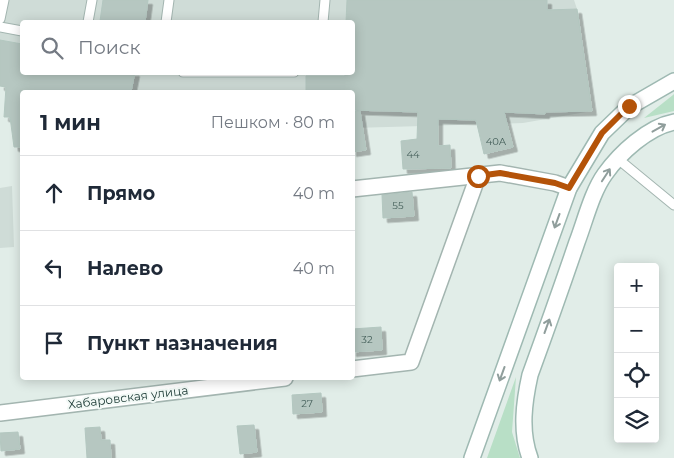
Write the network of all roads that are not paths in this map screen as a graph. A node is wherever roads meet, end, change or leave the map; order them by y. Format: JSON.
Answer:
{"nodes":[{"id":1,"x":4,"y":0,"type":"edge"},
{"id":2,"x":92,"y":0,"type":"edge"},
{"id":3,"x":169,"y":0,"type":"edge"},
{"id":4,"x":325,"y":0,"type":"edge"},
{"id":5,"x":0,"y":19,"type":"edge"},
{"id":6,"x":88,"y":20,"type":"edge"},
{"id":7,"x":166,"y":20,"type":"edge"},
{"id":8,"x":324,"y":20,"type":"edge"},
{"id":9,"x":0,"y":27,"type":"edge"},
{"id":10,"x":20,"y":31,"type":"edge"},
{"id":11,"x":674,"y":81,"type":"edge"},
{"id":12,"x":674,"y":122,"type":"edge"},
{"id":13,"x":618,"y":159,"type":"junction"},
{"id":14,"x":478,"y":176,"type":"junction"},
{"id":15,"x":569,"y":188,"type":"junction"},
{"id":16,"x":355,"y":189,"type":"edge"},
{"id":17,"x":674,"y":205,"type":"edge"},
{"id":18,"x":355,"y":369,"type":"edge"},
{"id":19,"x":269,"y":380,"type":"edge"},
{"id":20,"x":0,"y":413,"type":"edge"},
{"id":21,"x":472,"y":458,"type":"edge"},
{"id":22,"x":530,"y":458,"type":"edge"}],
"edges":[{"from":1,"to":5,"type":"lane"},
{"from":2,"to":6,"type":"lane"},
{"from":3,"to":7,"type":"lane"},
{"from":4,"to":8,"type":"lane"},
{"from":9,"to":10,"type":"lane"},
{"from":11,"to":15,"type":"main road"},
{"from":13,"to":12,"type":"main road","one_way":true},
{"from":13,"to":17,"type":"lane"},
{"from":22,"to":13,"type":"main road","one_way":true},
{"from":14,"to":15,"type":"main road"},
{"from":14,"to":16,"type":"main road"},
{"from":14,"to":18,"type":"main road"},
{"from":15,"to":21,"type":"main road","one_way":true},
{"from":19,"to":20,"type":"main road","name":"Хабаровская улица"}]}
